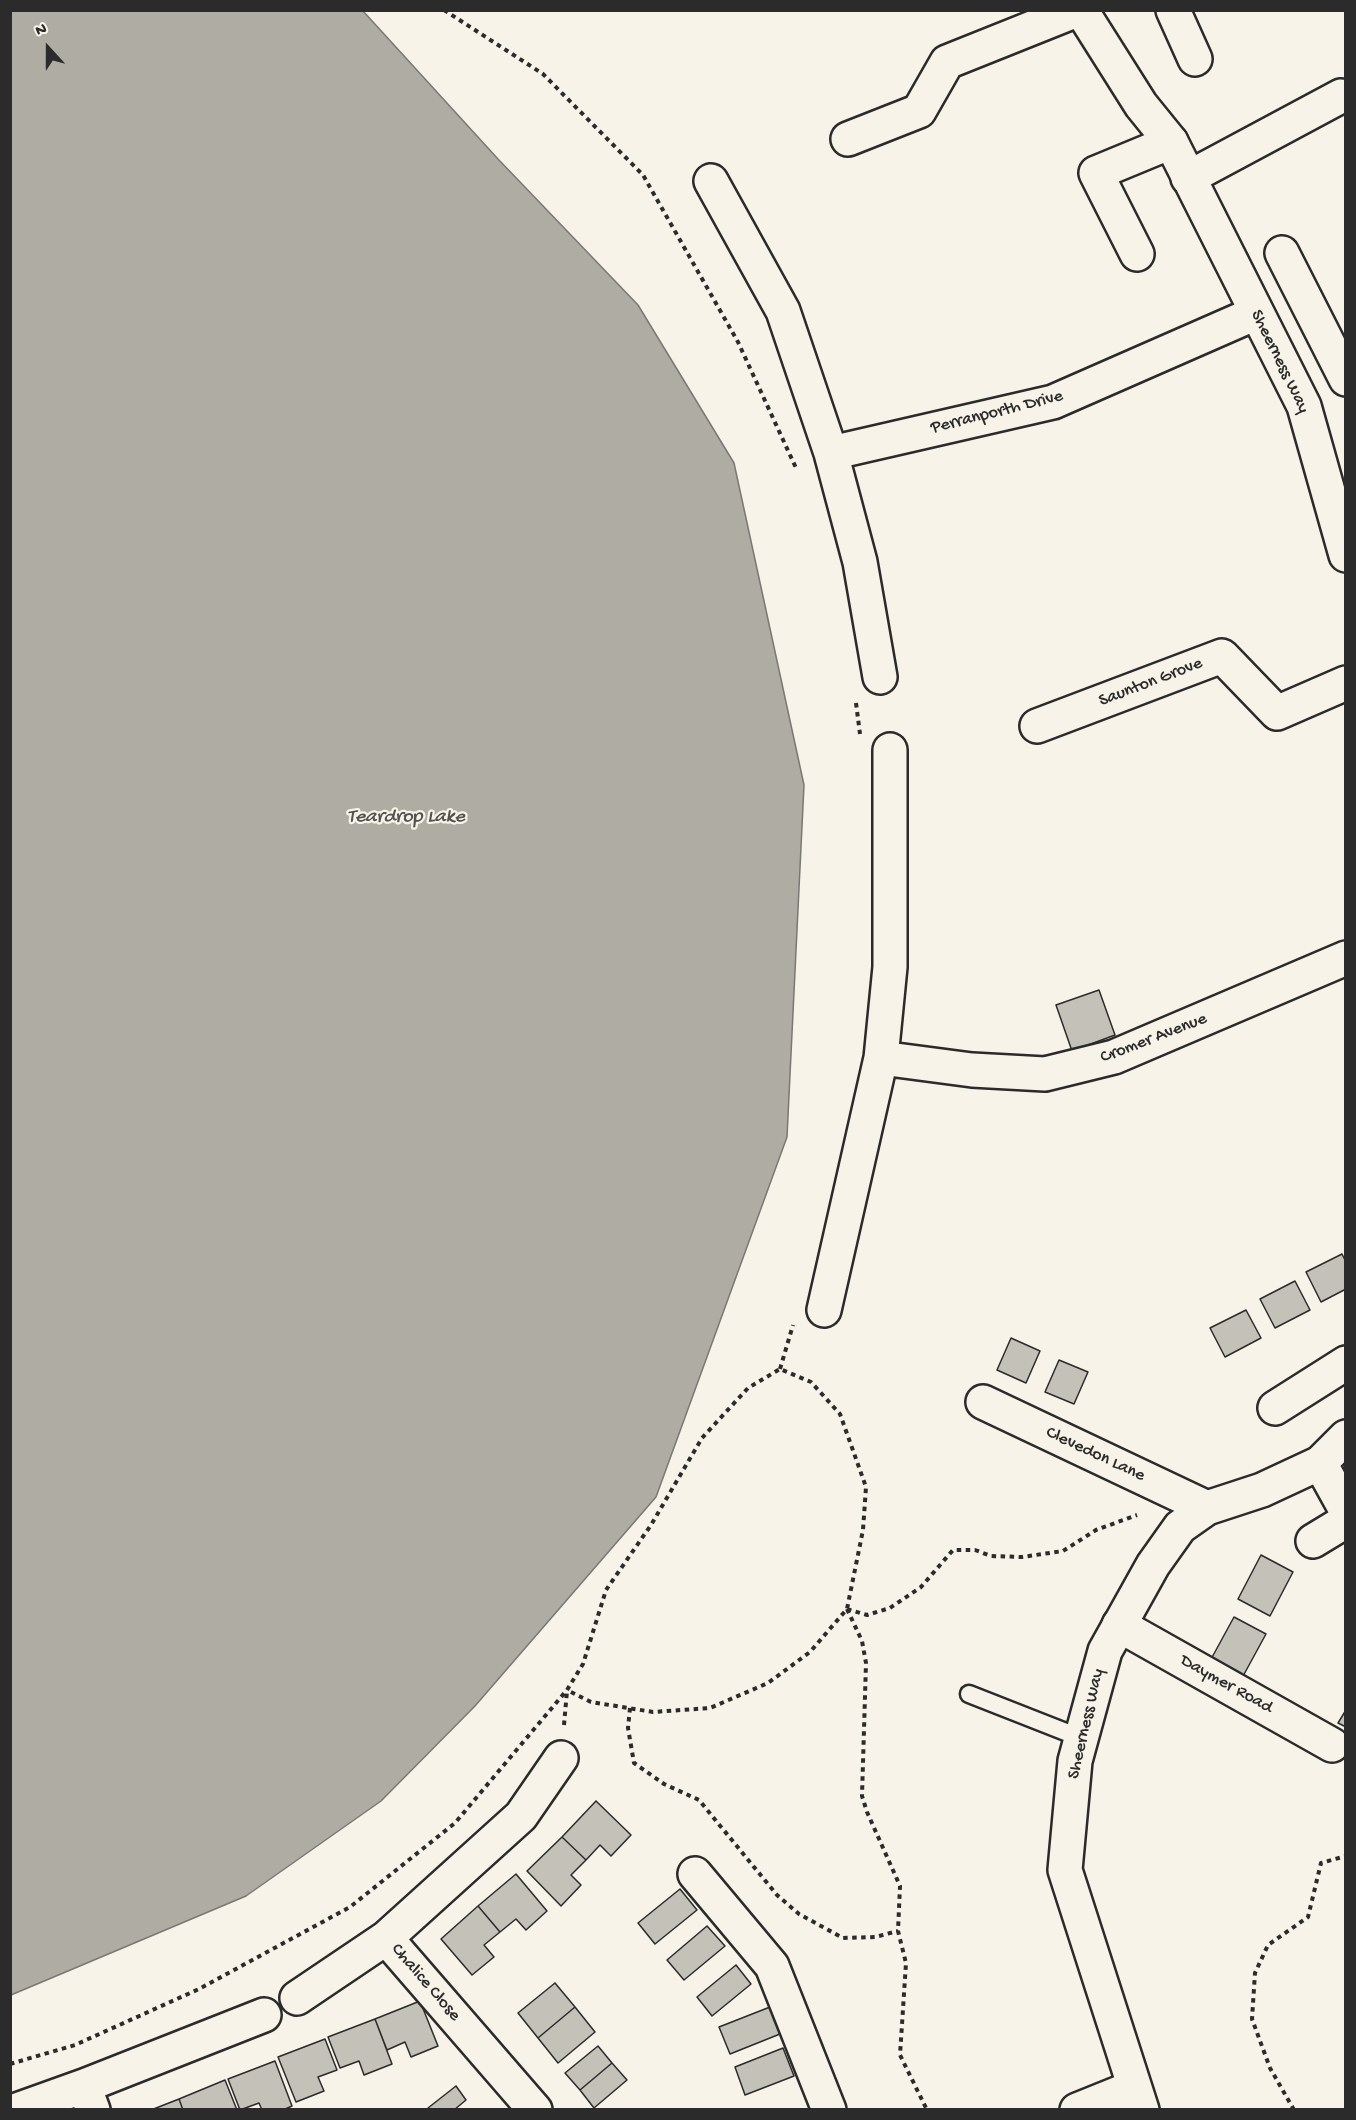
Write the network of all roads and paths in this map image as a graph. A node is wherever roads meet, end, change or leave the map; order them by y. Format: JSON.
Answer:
{"nodes":[{"id":1,"x":444,"y":10,"type":"edge"},
{"id":2,"x":1079,"y":10,"type":"edge"},
{"id":3,"x":1173,"y":10,"type":"edge"},
{"id":4,"x":1196,"y":58,"type":"dead end"},
{"id":5,"x":1341,"y":96,"type":"dead end"},
{"id":6,"x":848,"y":139,"type":"dead end"},
{"id":7,"x":1171,"y":142,"type":"junction"},
{"id":8,"x":1188,"y":178,"type":"junction"},
{"id":9,"x":711,"y":181,"type":"dead end"},
{"id":10,"x":1282,"y":252,"type":"dead end"},
{"id":11,"x":1137,"y":254,"type":"dead end"},
{"id":12,"x":1256,"y":313,"type":"junction"},
{"id":13,"x":1346,"y":379,"type":"edge"},
{"id":14,"x":831,"y":453,"type":"junction"},
{"id":15,"x":801,"y":478,"type":"dead end"},
{"id":16,"x":1337,"y":494,"type":"edge"},
{"id":17,"x":1346,"y":555,"type":"edge"},
{"id":18,"x":1346,"y":683,"type":"edge"},
{"id":19,"x":867,"y":685,"type":"joint"},
{"id":20,"x":1037,"y":726,"type":"dead end"},
{"id":21,"x":876,"y":744,"type":"joint"},
{"id":22,"x":1346,"y":958,"type":"edge"},
{"id":23,"x":880,"y":1059,"type":"junction"},
{"id":24,"x":810,"y":1312,"type":"joint"},
{"id":25,"x":1346,"y":1363,"type":"edge"},
{"id":26,"x":780,"y":1368,"type":"junction"},
{"id":27,"x":983,"y":1402,"type":"dead end"},
{"id":28,"x":1275,"y":1408,"type":"dead end"},
{"id":29,"x":1346,"y":1437,"type":"edge"},
{"id":30,"x":1320,"y":1463,"type":"junction"},
{"id":31,"x":1206,"y":1508,"type":"junction"},
{"id":32,"x":1346,"y":1510,"type":"edge"},
{"id":33,"x":1346,"y":1521,"type":"edge"},
{"id":34,"x":1180,"y":1527,"type":"junction"},
{"id":35,"x":1313,"y":1541,"type":"dead end"},
{"id":36,"x":847,"y":1609,"type":"junction"},
{"id":37,"x":1119,"y":1625,"type":"junction"},
{"id":38,"x":567,"y":1690,"type":"junction"},
{"id":39,"x":969,"y":1694,"type":"dead end"},
{"id":40,"x":630,"y":1708,"type":"junction"},
{"id":41,"x":1081,"y":1738,"type":"junction"},
{"id":42,"x":1332,"y":1745,"type":"dead end"},
{"id":43,"x":561,"y":1758,"type":"dead end"},
{"id":44,"x":1346,"y":1856,"type":"edge"},
{"id":45,"x":695,"y":1874,"type":"dead end"},
{"id":46,"x":898,"y":1931,"type":"junction"},
{"id":47,"x":386,"y":1938,"type":"junction"},
{"id":48,"x":297,"y":1998,"type":"dead end"},
{"id":49,"x":264,"y":2015,"type":"dead end"},
{"id":50,"x":10,"y":2064,"type":"edge"},
{"id":51,"x":88,"y":2098,"type":"edge"},
{"id":52,"x":1138,"y":2098,"type":"edge"},
{"id":53,"x":17,"y":2109,"type":"edge"},
{"id":54,"x":535,"y":2109,"type":"edge"},
{"id":55,"x":829,"y":2109,"type":"edge"},
{"id":56,"x":927,"y":2109,"type":"edge"},
{"id":57,"x":1077,"y":2109,"type":"edge"},
{"id":58,"x":1294,"y":2109,"type":"edge"}],
"edges":[{"from":1,"to":15,"type":"path"},
{"from":2,"to":6,"type":"street"},
{"from":2,"to":7,"type":"street","name":"Sheerness Way"},
{"from":3,"to":4,"type":"street"},
{"from":5,"to":8,"type":"street"},
{"from":7,"to":8,"type":"street","name":"Sheerness Way"},
{"from":7,"to":11,"type":"street"},
{"from":8,"to":12,"type":"street","name":"Sheerness Way"},
{"from":9,"to":14,"type":"street"},
{"from":10,"to":13,"type":"street"},
{"from":12,"to":14,"type":"street","name":"Perranporth Drive"},
{"from":12,"to":16,"type":"street","name":"Sheerness Way"},
{"from":14,"to":19,"type":"street"},
{"from":16,"to":17,"type":"street","name":"Sheerness Way"},
{"from":18,"to":20,"type":"street","name":"Saunton Grove"},
{"from":19,"to":21,"type":"path"},
{"from":21,"to":23,"type":"street"},
{"from":22,"to":23,"type":"street","name":"Cromer Avenue"},
{"from":23,"to":24,"type":"street"},
{"from":24,"to":26,"type":"path"},
{"from":25,"to":28,"type":"street"},
{"from":26,"to":36,"type":"path"},
{"from":26,"to":38,"type":"path"},
{"from":27,"to":31,"type":"street","name":"Clevedon Lane"},
{"from":29,"to":30,"type":"street","name":"Sheerness Way"},
{"from":30,"to":31,"type":"street","name":"Sheerness Way"},
{"from":30,"to":32,"type":"street"},
{"from":31,"to":34,"type":"street","name":"Sheerness Way"},
{"from":33,"to":35,"type":"street"},
{"from":34,"to":36,"type":"path"},
{"from":34,"to":37,"type":"street","name":"Sheerness Way"},
{"from":36,"to":40,"type":"path"},
{"from":36,"to":46,"type":"path"},
{"from":37,"to":41,"type":"street","name":"Sheerness Way"},
{"from":37,"to":42,"type":"street","name":"Daymer Road"},
{"from":38,"to":40,"type":"path"},
{"from":38,"to":50,"type":"path"},
{"from":39,"to":41,"type":"lane"},
{"from":40,"to":46,"type":"path"},
{"from":41,"to":52,"type":"street","name":"Sheerness Way"},
{"from":43,"to":47,"type":"street"},
{"from":44,"to":58,"type":"path"},
{"from":45,"to":55,"type":"street"},
{"from":46,"to":56,"type":"path"},
{"from":47,"to":48,"type":"street","name":"Chalice Close"},
{"from":47,"to":54,"type":"street","name":"Chalice Close"},
{"from":49,"to":51,"type":"street"},
{"from":51,"to":53,"type":"street"},
{"from":52,"to":57,"type":"street"}]}
